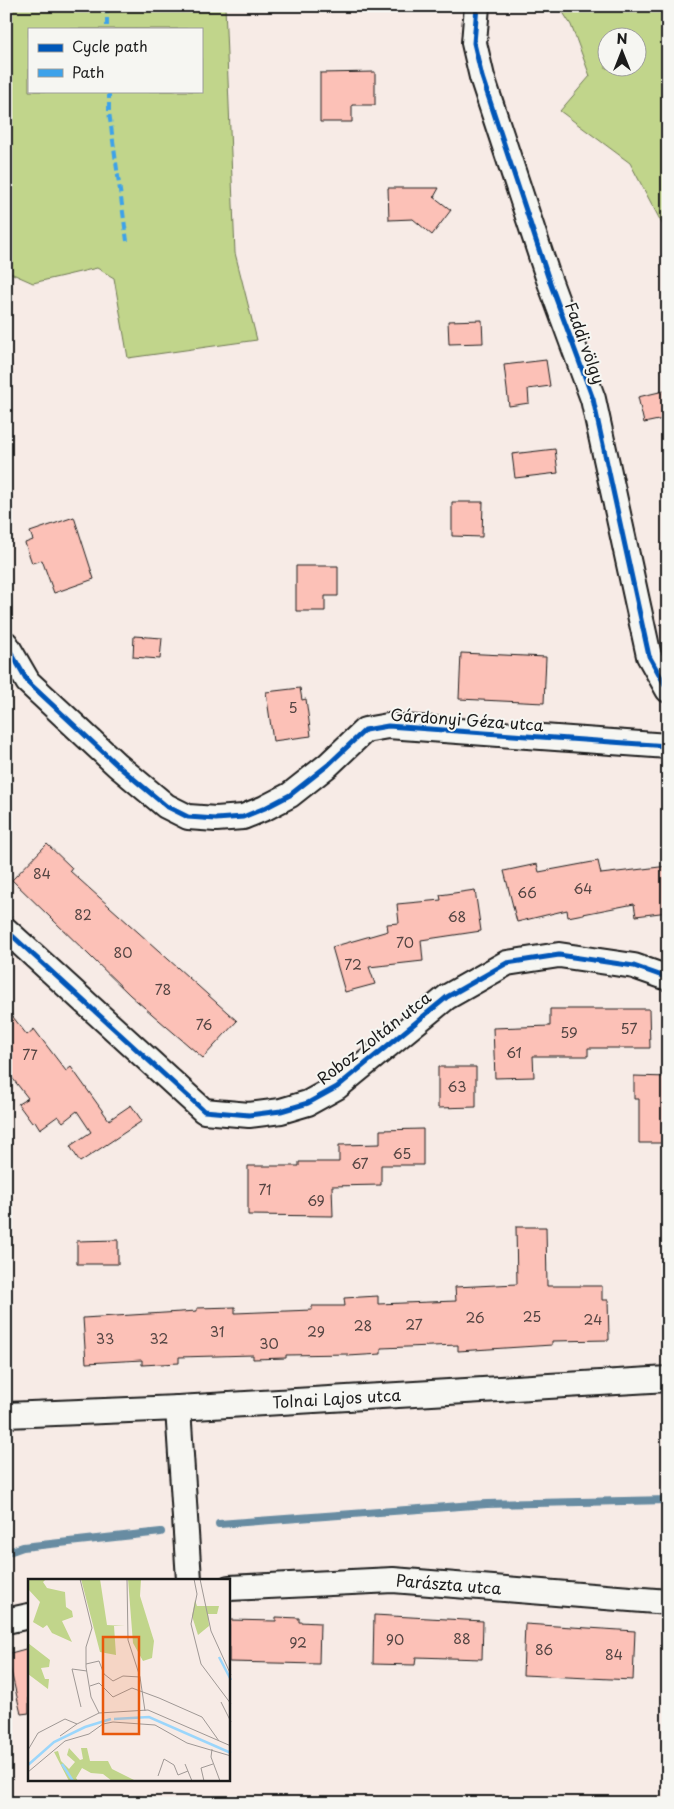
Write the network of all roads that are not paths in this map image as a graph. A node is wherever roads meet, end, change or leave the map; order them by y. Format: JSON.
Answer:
{"nodes":[{"id":1,"x":477,"y":6,"type":"edge"},
{"id":2,"x":6,"y":644,"type":"edge"},
{"id":3,"x":668,"y":690,"type":"edge"},
{"id":4,"x":668,"y":746,"type":"edge"},
{"id":5,"x":6,"y":930,"type":"edge"},
{"id":6,"x":668,"y":978,"type":"edge"},
{"id":7,"x":668,"y":1379,"type":"edge"},
{"id":8,"x":178,"y":1408,"type":"junction"},
{"id":9,"x":6,"y":1415,"type":"edge"},
{"id":10,"x":189,"y":1579,"type":"edge"},
{"id":11,"x":230,"y":1588,"type":"edge"},
{"id":12,"x":668,"y":1602,"type":"edge"},
{"id":13,"x":28,"y":1616,"type":"edge"},
{"id":14,"x":6,"y":1621,"type":"edge"}],
"edges":[{"from":1,"to":3,"type":"street","name":"Faddi völgy"},
{"from":2,"to":4,"type":"street","name":"Gárdonyi Géza utca"},
{"from":5,"to":6,"type":"street","name":"Roboz Zoltán utca"},
{"from":7,"to":8,"type":"street","name":"Tolnai Lajos utca"},
{"from":8,"to":9,"type":"street","name":"Tolnai Lajos utca"},
{"from":8,"to":10,"type":"street"},
{"from":11,"to":12,"type":"street","name":"Parászta utca"},
{"from":13,"to":14,"type":"street"}]}
